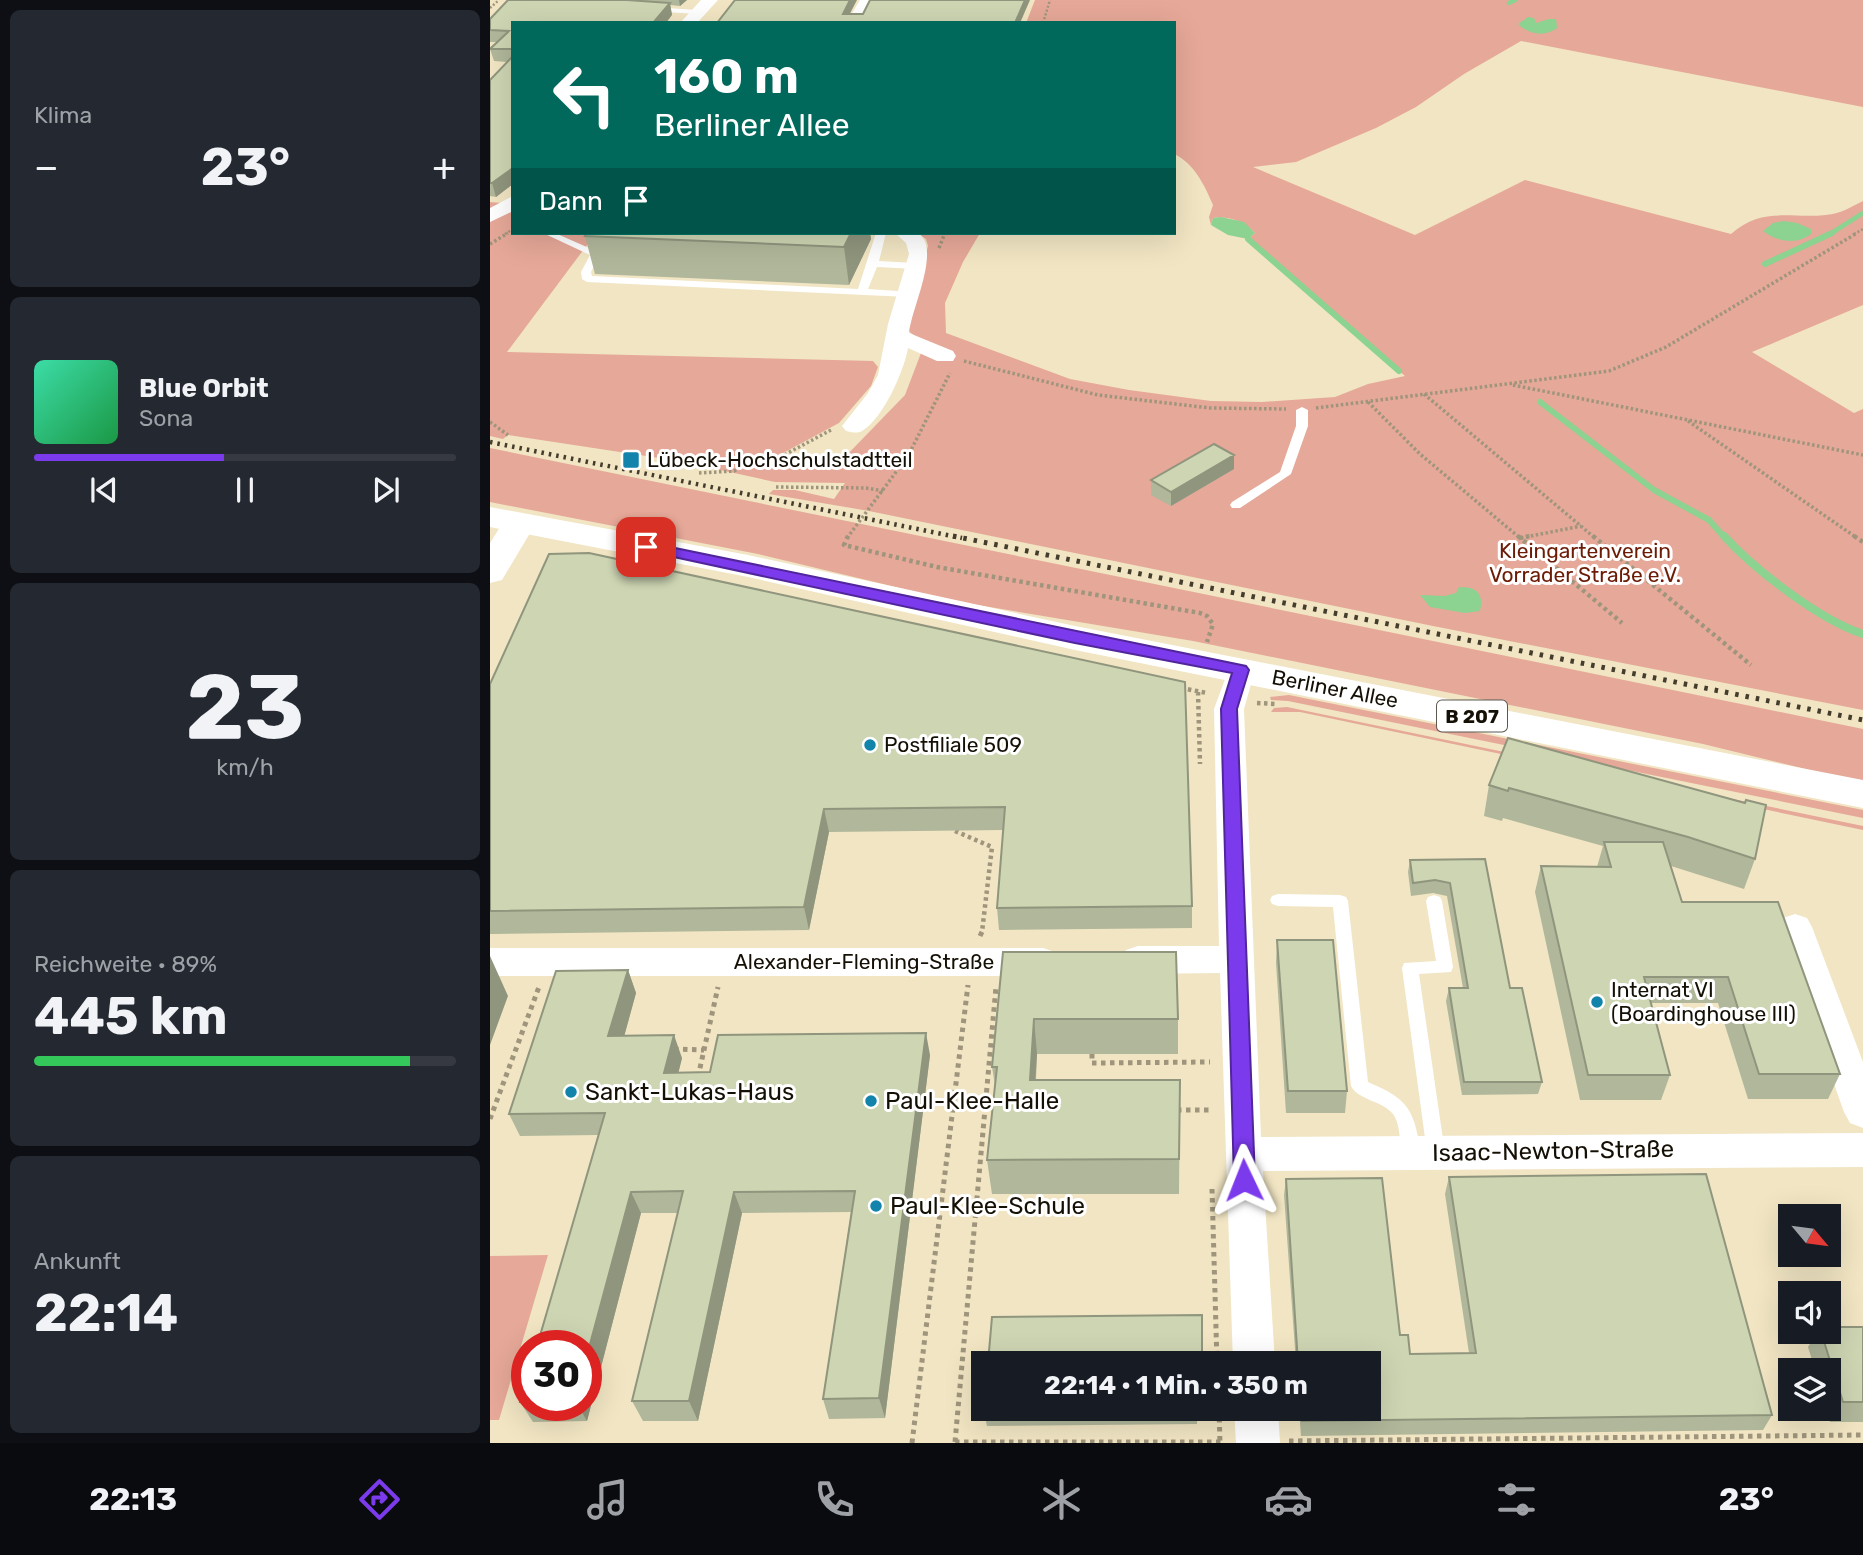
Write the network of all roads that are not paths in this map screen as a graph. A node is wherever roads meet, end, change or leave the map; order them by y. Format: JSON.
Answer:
{"nodes":[{"id":1,"x":710,"y":0,"type":"edge"},
{"id":2,"x":869,"y":0,"type":"edge"},
{"id":3,"x":648,"y":9,"type":"edge"},
{"id":4,"x":692,"y":18,"type":"edge"},
{"id":5,"x":855,"y":21,"type":"edge"},
{"id":6,"x":552,"y":235,"type":"edge"},
{"id":7,"x":880,"y":235,"type":"edge"},
{"id":8,"x":910,"y":235,"type":"edge"},
{"id":9,"x":873,"y":264,"type":"junction"},
{"id":10,"x":915,"y":266,"type":"junction"},
{"id":11,"x":862,"y":292,"type":"junction"},
{"id":12,"x":908,"y":294,"type":"junction"},
{"id":13,"x":898,"y":336,"type":"junction"},
{"id":14,"x":949,"y":361,"type":"road end"},
{"id":15,"x":1303,"y":410,"type":"road end"},
{"id":16,"x":854,"y":426,"type":"road end"},
{"id":17,"x":1236,"y":505,"type":"dead end"},
{"id":18,"x":504,"y":520,"type":"edge"},
{"id":19,"x":490,"y":572,"type":"edge"},
{"id":20,"x":1236,"y":684,"type":"junction"},
{"id":21,"x":1863,"y":794,"type":"edge"},
{"id":22,"x":1278,"y":900,"type":"dead end"},
{"id":23,"x":1434,"y":901,"type":"dead end"},
{"id":24,"x":1795,"y":927,"type":"dead end"},
{"id":25,"x":1238,"y":960,"type":"junction"},
{"id":26,"x":1069,"y":961,"type":"edge"},
{"id":27,"x":1110,"y":961,"type":"edge"},
{"id":28,"x":490,"y":962,"type":"edge"},
{"id":29,"x":1863,"y":1112,"type":"edge"},
{"id":30,"x":1863,"y":1150,"type":"edge"},
{"id":31,"x":1424,"y":1153,"type":"junction"},
{"id":32,"x":1243,"y":1154,"type":"junction"},
{"id":33,"x":1253,"y":1351,"type":"edge"}],
"edges":[{"from":1,"to":4,"type":"street"},
{"from":2,"to":5,"type":"street"},
{"from":3,"to":4,"type":"lane"},
{"from":6,"to":11,"type":"lane"},
{"from":7,"to":9,"type":"lane"},
{"from":8,"to":10,"type":"street"},
{"from":9,"to":10,"type":"lane"},
{"from":9,"to":11,"type":"lane"},
{"from":10,"to":12,"type":"street"},
{"from":11,"to":12,"type":"lane"},
{"from":12,"to":13,"type":"street"},
{"from":13,"to":14,"type":"street"},
{"from":13,"to":16,"type":"street"},
{"from":15,"to":17,"type":"lane"},
{"from":18,"to":19,"type":"main road"},
{"from":18,"to":20,"type":"main road","name":"Berliner Allee","number":"B 207"},
{"from":20,"to":21,"type":"main road","name":"Berliner Allee","number":"B 207"},
{"from":20,"to":25,"type":"street"},
{"from":22,"to":31,"type":"lane"},
{"from":23,"to":31,"type":"lane"},
{"from":24,"to":29,"type":"street"},
{"from":25,"to":27,"type":"street"},
{"from":25,"to":32,"type":"street"},
{"from":26,"to":28,"type":"street","name":"Alexander-Fleming-Straße"},
{"from":30,"to":31,"type":"street","name":"Isaac-Newton-Straße"},
{"from":31,"to":32,"type":"street","name":"Isaac-Newton-Straße"},
{"from":32,"to":33,"type":"street"}]}
